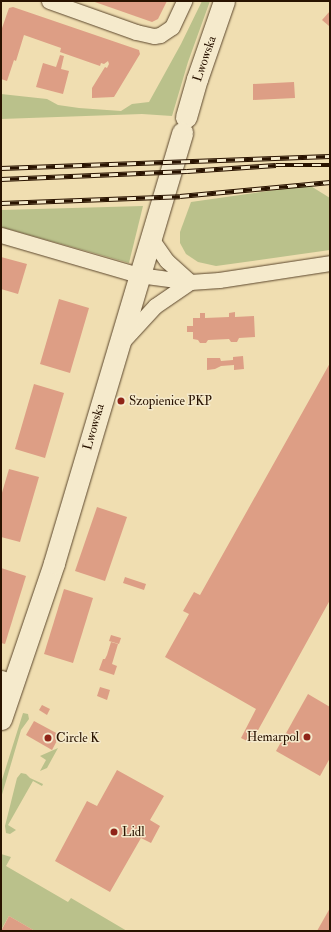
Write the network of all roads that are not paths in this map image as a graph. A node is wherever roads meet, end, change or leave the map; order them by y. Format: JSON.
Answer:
{"nodes":[{"id":1,"x":49,"y":1,"type":"edge"},
{"id":2,"x":184,"y":1,"type":"edge"},
{"id":3,"x":224,"y":1,"type":"edge"},
{"id":4,"x":1,"y":235,"type":"edge"},
{"id":5,"x":150,"y":237,"type":"junction"},
{"id":6,"x":330,"y":263,"type":"edge"},
{"id":7,"x":139,"y":275,"type":"junction"},
{"id":8,"x":190,"y":282,"type":"junction"},
{"id":9,"x":118,"y":347,"type":"junction"},
{"id":10,"x":7,"y":680,"type":"edge"},
{"id":11,"x":1,"y":719,"type":"edge"}],
"edges":[{"from":1,"to":2,"type":"street"},
{"from":3,"to":5,"type":"street","name":"Lwowska"},
{"from":4,"to":7,"type":"street"},
{"from":5,"to":7,"type":"street","name":"Lwowska"},
{"from":5,"to":8,"type":"street"},
{"from":6,"to":8,"type":"street"},
{"from":7,"to":8,"type":"street"},
{"from":7,"to":9,"type":"street","name":"Lwowska"},
{"from":8,"to":9,"type":"street"},
{"from":9,"to":10,"type":"street","name":"Lwowska"},
{"from":10,"to":11,"type":"street","name":"Lwowska"}]}
